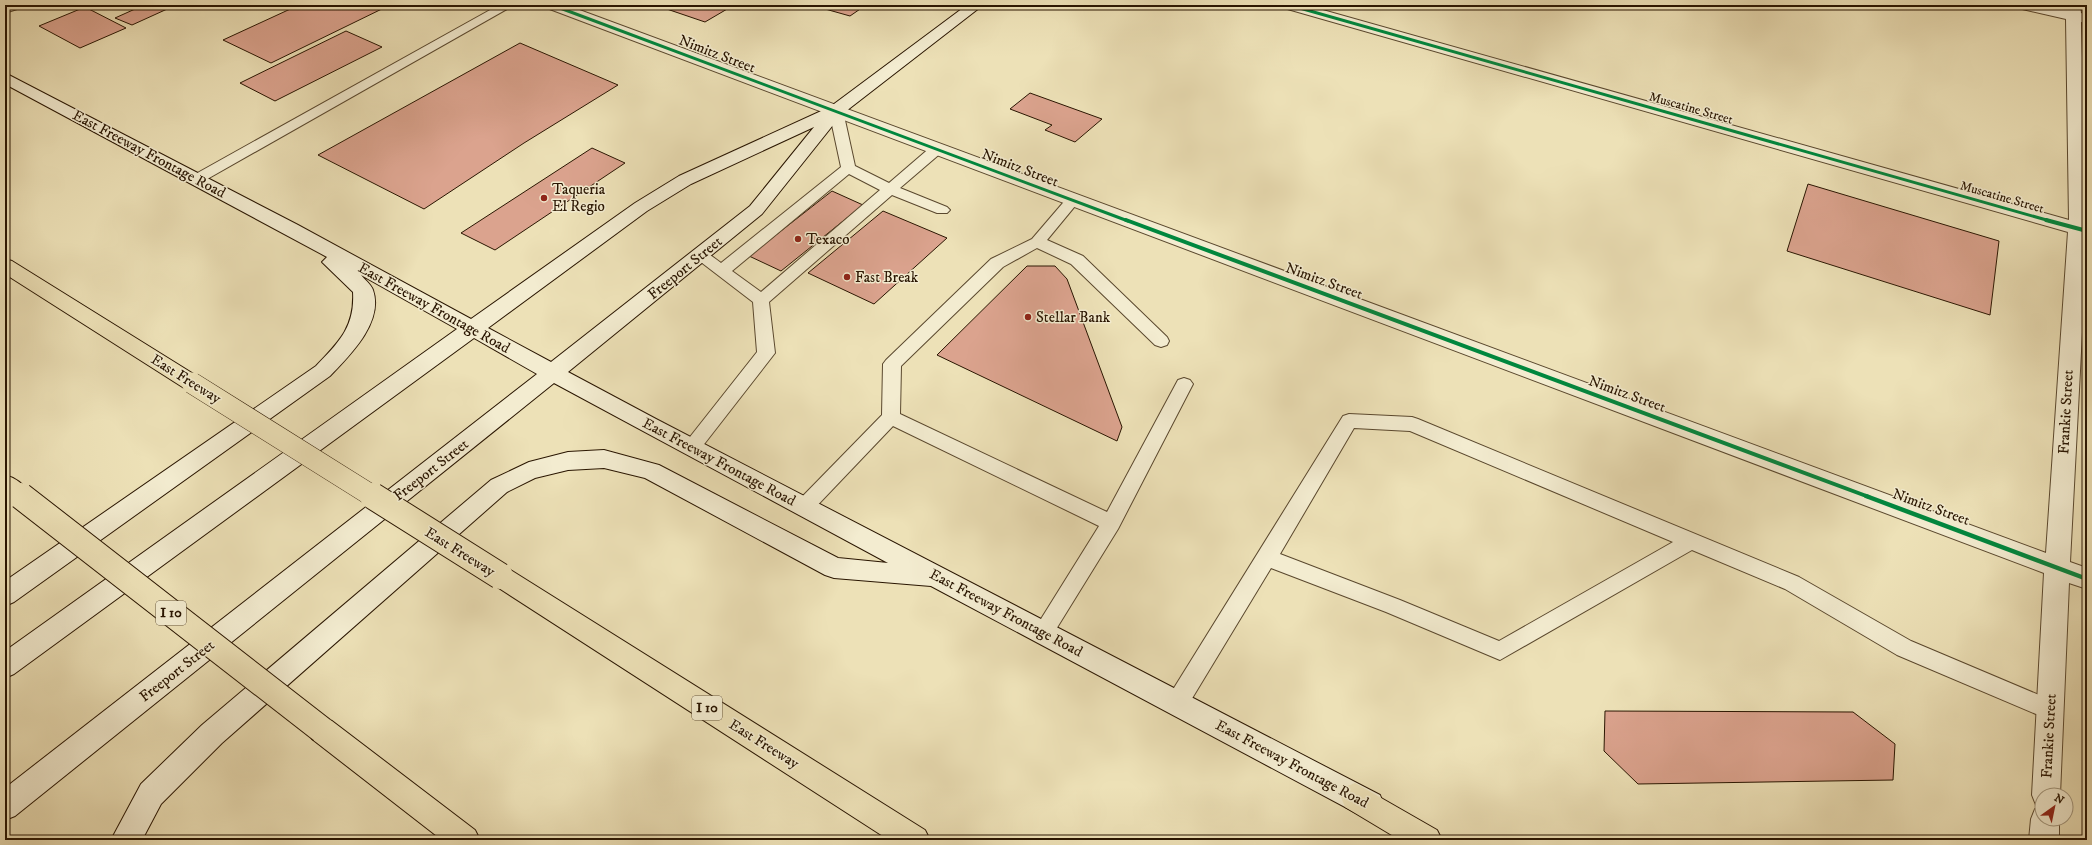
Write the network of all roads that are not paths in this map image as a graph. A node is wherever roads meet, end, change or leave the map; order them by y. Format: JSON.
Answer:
{"nodes":[{"id":1,"x":16,"y":5,"type":"edge"},
{"id":2,"x":508,"y":5,"type":"edge"},
{"id":3,"x":552,"y":5,"type":"edge"},
{"id":4,"x":976,"y":5,"type":"edge"},
{"id":5,"x":1289,"y":5,"type":"edge"},
{"id":6,"x":2023,"y":5,"type":"edge"},
{"id":7,"x":5,"y":9,"type":"edge"},
{"id":8,"x":2077,"y":14,"type":"edge"},
{"id":9,"x":5,"y":78,"type":"edge"},
{"id":10,"x":836,"y":111,"type":"junction"},
{"id":11,"x":937,"y":149,"type":"junction"},
{"id":12,"x":848,"y":168,"type":"junction"},
{"id":13,"x":197,"y":179,"type":"junction"},
{"id":14,"x":890,"y":189,"type":"junction"},
{"id":15,"x":1073,"y":200,"type":"junction"},
{"id":16,"x":942,"y":210,"type":"dead end"},
{"id":17,"x":291,"y":229,"type":"junction"},
{"id":18,"x":2082,"y":230,"type":"edge"},
{"id":19,"x":1037,"y":242,"type":"junction"},
{"id":20,"x":701,"y":256,"type":"junction"},
{"id":21,"x":5,"y":265,"type":"edge"},
{"id":22,"x":722,"y":271,"type":"junction"},
{"id":23,"x":761,"y":300,"type":"junction"},
{"id":24,"x":472,"y":328,"type":"junction"},
{"id":25,"x":1162,"y":341,"type":"dead end"},
{"id":26,"x":554,"y":373,"type":"junction"},
{"id":27,"x":1184,"y":384,"type":"dead end"},
{"id":28,"x":891,"y":417,"type":"junction"},
{"id":29,"x":692,"y":447,"type":"junction"},
{"id":30,"x":12,"y":489,"type":"edge"},
{"id":31,"x":804,"y":507,"type":"junction"},
{"id":32,"x":1111,"y":523,"type":"junction"},
{"id":33,"x":1691,"y":541,"type":"junction"},
{"id":34,"x":1267,"y":558,"type":"junction"},
{"id":35,"x":2057,"y":567,"type":"junction"},
{"id":36,"x":939,"y":578,"type":"junction"},
{"id":37,"x":2087,"y":578,"type":"edge"},
{"id":38,"x":5,"y":595,"type":"edge"},
{"id":39,"x":1043,"y":633,"type":"junction"},
{"id":40,"x":5,"y":666,"type":"edge"},
{"id":41,"x":1177,"y":704,"type":"junction"},
{"id":42,"x":2050,"y":710,"type":"junction"},
{"id":43,"x":2046,"y":787,"type":"edge"},
{"id":44,"x":1355,"y":797,"type":"junction"},
{"id":45,"x":5,"y":806,"type":"edge"},
{"id":46,"x":2045,"y":827,"type":"edge"},
{"id":47,"x":126,"y":840,"type":"edge"},
{"id":48,"x":465,"y":840,"type":"edge"},
{"id":49,"x":915,"y":840,"type":"edge"},
{"id":50,"x":1426,"y":840,"type":"edge"},
{"id":51,"x":1436,"y":840,"type":"edge"},
{"id":52,"x":2044,"y":840,"type":"edge"}],
"edges":[{"from":1,"to":7,"type":"lane"},
{"from":2,"to":13,"type":"lane"},
{"from":3,"to":10,"type":"main road","name":"Nimitz Street"},
{"from":4,"to":10,"type":"main road","name":"Freeport Street"},
{"from":5,"to":18,"type":"main road","name":"Muscatine Street"},
{"from":6,"to":8,"type":"main road"},
{"from":8,"to":18,"type":"main road","name":"Frankie Street"},
{"from":9,"to":13,"type":"main road","name":"East Freeway Frontage Road"},
{"from":10,"to":11,"type":"main road","name":"Nimitz Street"},
{"from":10,"to":12,"type":"lane"},
{"from":10,"to":20,"type":"main road","name":"Freeport Street"},
{"from":10,"to":24,"type":"main road","name":"Freeport Street"},
{"from":11,"to":14,"type":"lane"},
{"from":11,"to":15,"type":"main road","name":"Nimitz Street"},
{"from":12,"to":14,"type":"lane"},
{"from":12,"to":22,"type":"lane"},
{"from":13,"to":17,"type":"main road","name":"East Freeway Frontage Road"},
{"from":14,"to":16,"type":"lane"},
{"from":14,"to":23,"type":"lane"},
{"from":15,"to":19,"type":"lane"},
{"from":15,"to":35,"type":"main road","name":"Nimitz Street"},
{"from":17,"to":24,"type":"main road","name":"East Freeway Frontage Road"},
{"from":17,"to":38,"type":"main road"},
{"from":18,"to":35,"type":"main road","name":"Frankie Street"},
{"from":19,"to":25,"type":"lane"},
{"from":19,"to":28,"type":"lane"},
{"from":20,"to":22,"type":"lane"},
{"from":20,"to":26,"type":"main road","name":"Freeport Street"},
{"from":21,"to":49,"type":"highway","name":"East Freeway","number":"I 10","bridge":true},
{"from":22,"to":23,"type":"lane"},
{"from":23,"to":29,"type":"lane"},
{"from":24,"to":26,"type":"main road","name":"East Freeway Frontage Road"},
{"from":24,"to":40,"type":"main road","name":"Freeport Street"},
{"from":26,"to":29,"type":"main road","name":"East Freeway Frontage Road"},
{"from":26,"to":45,"type":"main road","name":"Freeport Street"},
{"from":27,"to":32,"type":"lane"},
{"from":28,"to":31,"type":"lane"},
{"from":28,"to":32,"type":"lane"},
{"from":29,"to":31,"type":"main road","name":"East Freeway Frontage Road"},
{"from":30,"to":48,"type":"highway","number":"I 10","bridge":true},
{"from":31,"to":36,"type":"main road","name":"East Freeway Frontage Road"},
{"from":32,"to":39,"type":"lane"},
{"from":33,"to":34,"type":"lane"},
{"from":33,"to":34,"type":"lane"},
{"from":33,"to":42,"type":"lane"},
{"from":34,"to":41,"type":"lane"},
{"from":35,"to":37,"type":"main road","name":"Nimitz Street"},
{"from":35,"to":42,"type":"main road","name":"Frankie Street"},
{"from":36,"to":39,"type":"main road","name":"East Freeway Frontage Road"},
{"from":36,"to":47,"type":"main road"},
{"from":39,"to":41,"type":"main road","name":"East Freeway Frontage Road"},
{"from":41,"to":44,"type":"main road","name":"East Freeway Frontage Road"},
{"from":42,"to":43,"type":"main road","name":"Frankie Street"},
{"from":44,"to":50,"type":"highway"},
{"from":44,"to":51,"type":"main road","name":"East Freeway Frontage Road"},
{"from":46,"to":52,"type":"main road"}]}
